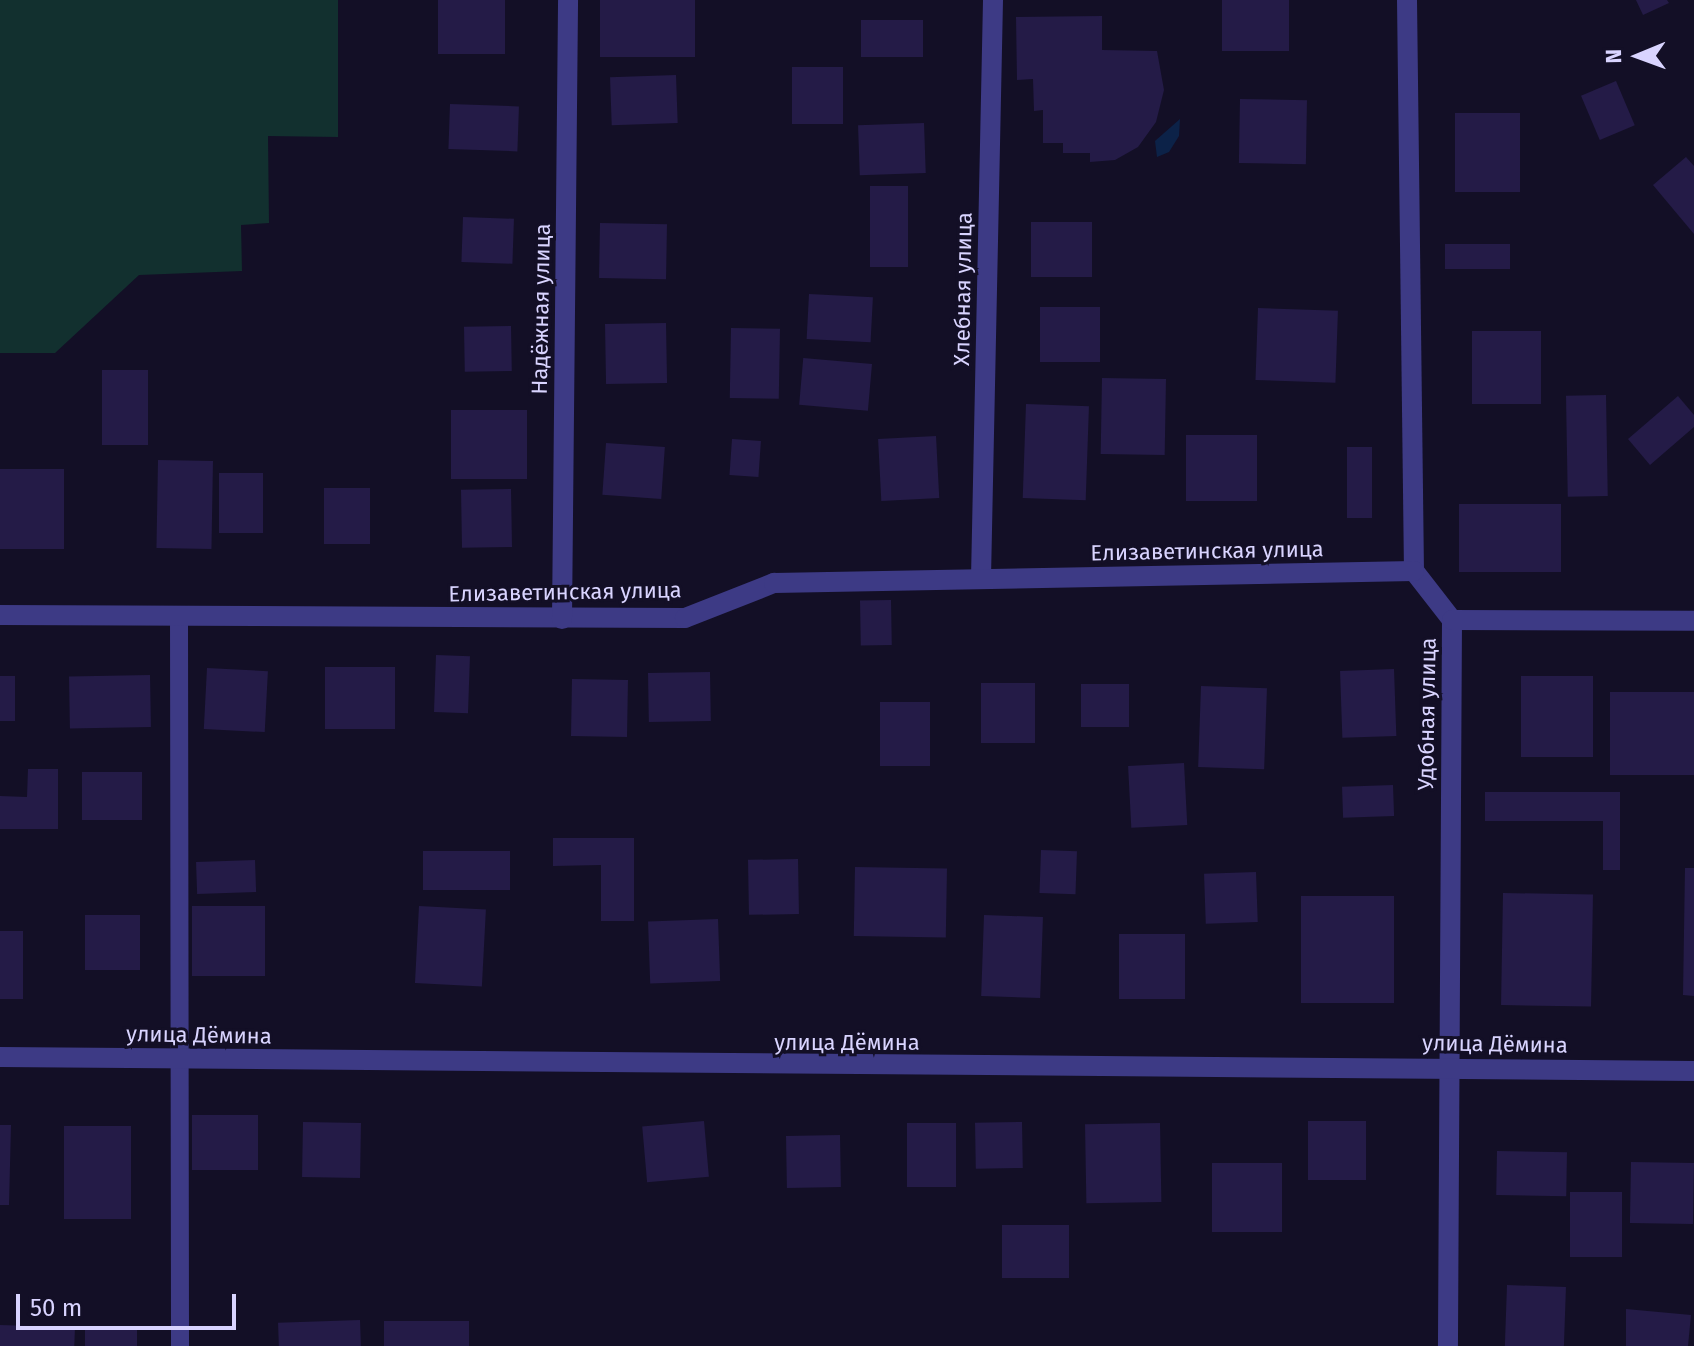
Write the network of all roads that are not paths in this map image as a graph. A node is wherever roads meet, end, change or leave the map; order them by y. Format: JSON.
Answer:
{"nodes":[{"id":1,"x":568,"y":0,"type":"edge"},
{"id":2,"x":993,"y":0,"type":"edge"},
{"id":3,"x":1407,"y":0,"type":"edge"},
{"id":4,"x":1414,"y":571,"type":"junction"},
{"id":5,"x":981,"y":578,"type":"junction"},
{"id":6,"x":0,"y":615,"type":"edge"},
{"id":7,"x":179,"y":617,"type":"junction"},
{"id":8,"x":562,"y":619,"type":"junction"},
{"id":9,"x":1452,"y":620,"type":"junction"},
{"id":10,"x":1694,"y":621,"type":"edge"},
{"id":11,"x":0,"y":1057,"type":"edge"},
{"id":12,"x":181,"y":1059,"type":"junction"},
{"id":13,"x":1447,"y":1067,"type":"junction"},
{"id":14,"x":1694,"y":1071,"type":"edge"},
{"id":15,"x":180,"y":1346,"type":"edge"},
{"id":16,"x":1448,"y":1346,"type":"edge"}],
"edges":[{"from":1,"to":8,"type":"street","name":"Надёжная улица"},
{"from":2,"to":5,"type":"street","name":"Хлебная улица"},
{"from":3,"to":4,"type":"street"},
{"from":4,"to":5,"type":"street","name":"Елизаветинская улица"},
{"from":4,"to":9,"type":"street","name":"Удобная улица"},
{"from":5,"to":8,"type":"street","name":"Елизаветинская улица"},
{"from":6,"to":7,"type":"street","name":"Елизаветинская улица"},
{"from":7,"to":8,"type":"street","name":"Елизаветинская улица"},
{"from":7,"to":12,"type":"lane"},
{"from":9,"to":10,"type":"street"},
{"from":9,"to":13,"type":"street","name":"Удобная улица"},
{"from":11,"to":12,"type":"street","name":"улица Дёмина"},
{"from":12,"to":13,"type":"street","name":"улица Дёмина"},
{"from":12,"to":15,"type":"lane"},
{"from":13,"to":14,"type":"street","name":"улица Дёмина"},
{"from":13,"to":16,"type":"street","name":"Удобная улица"}]}
